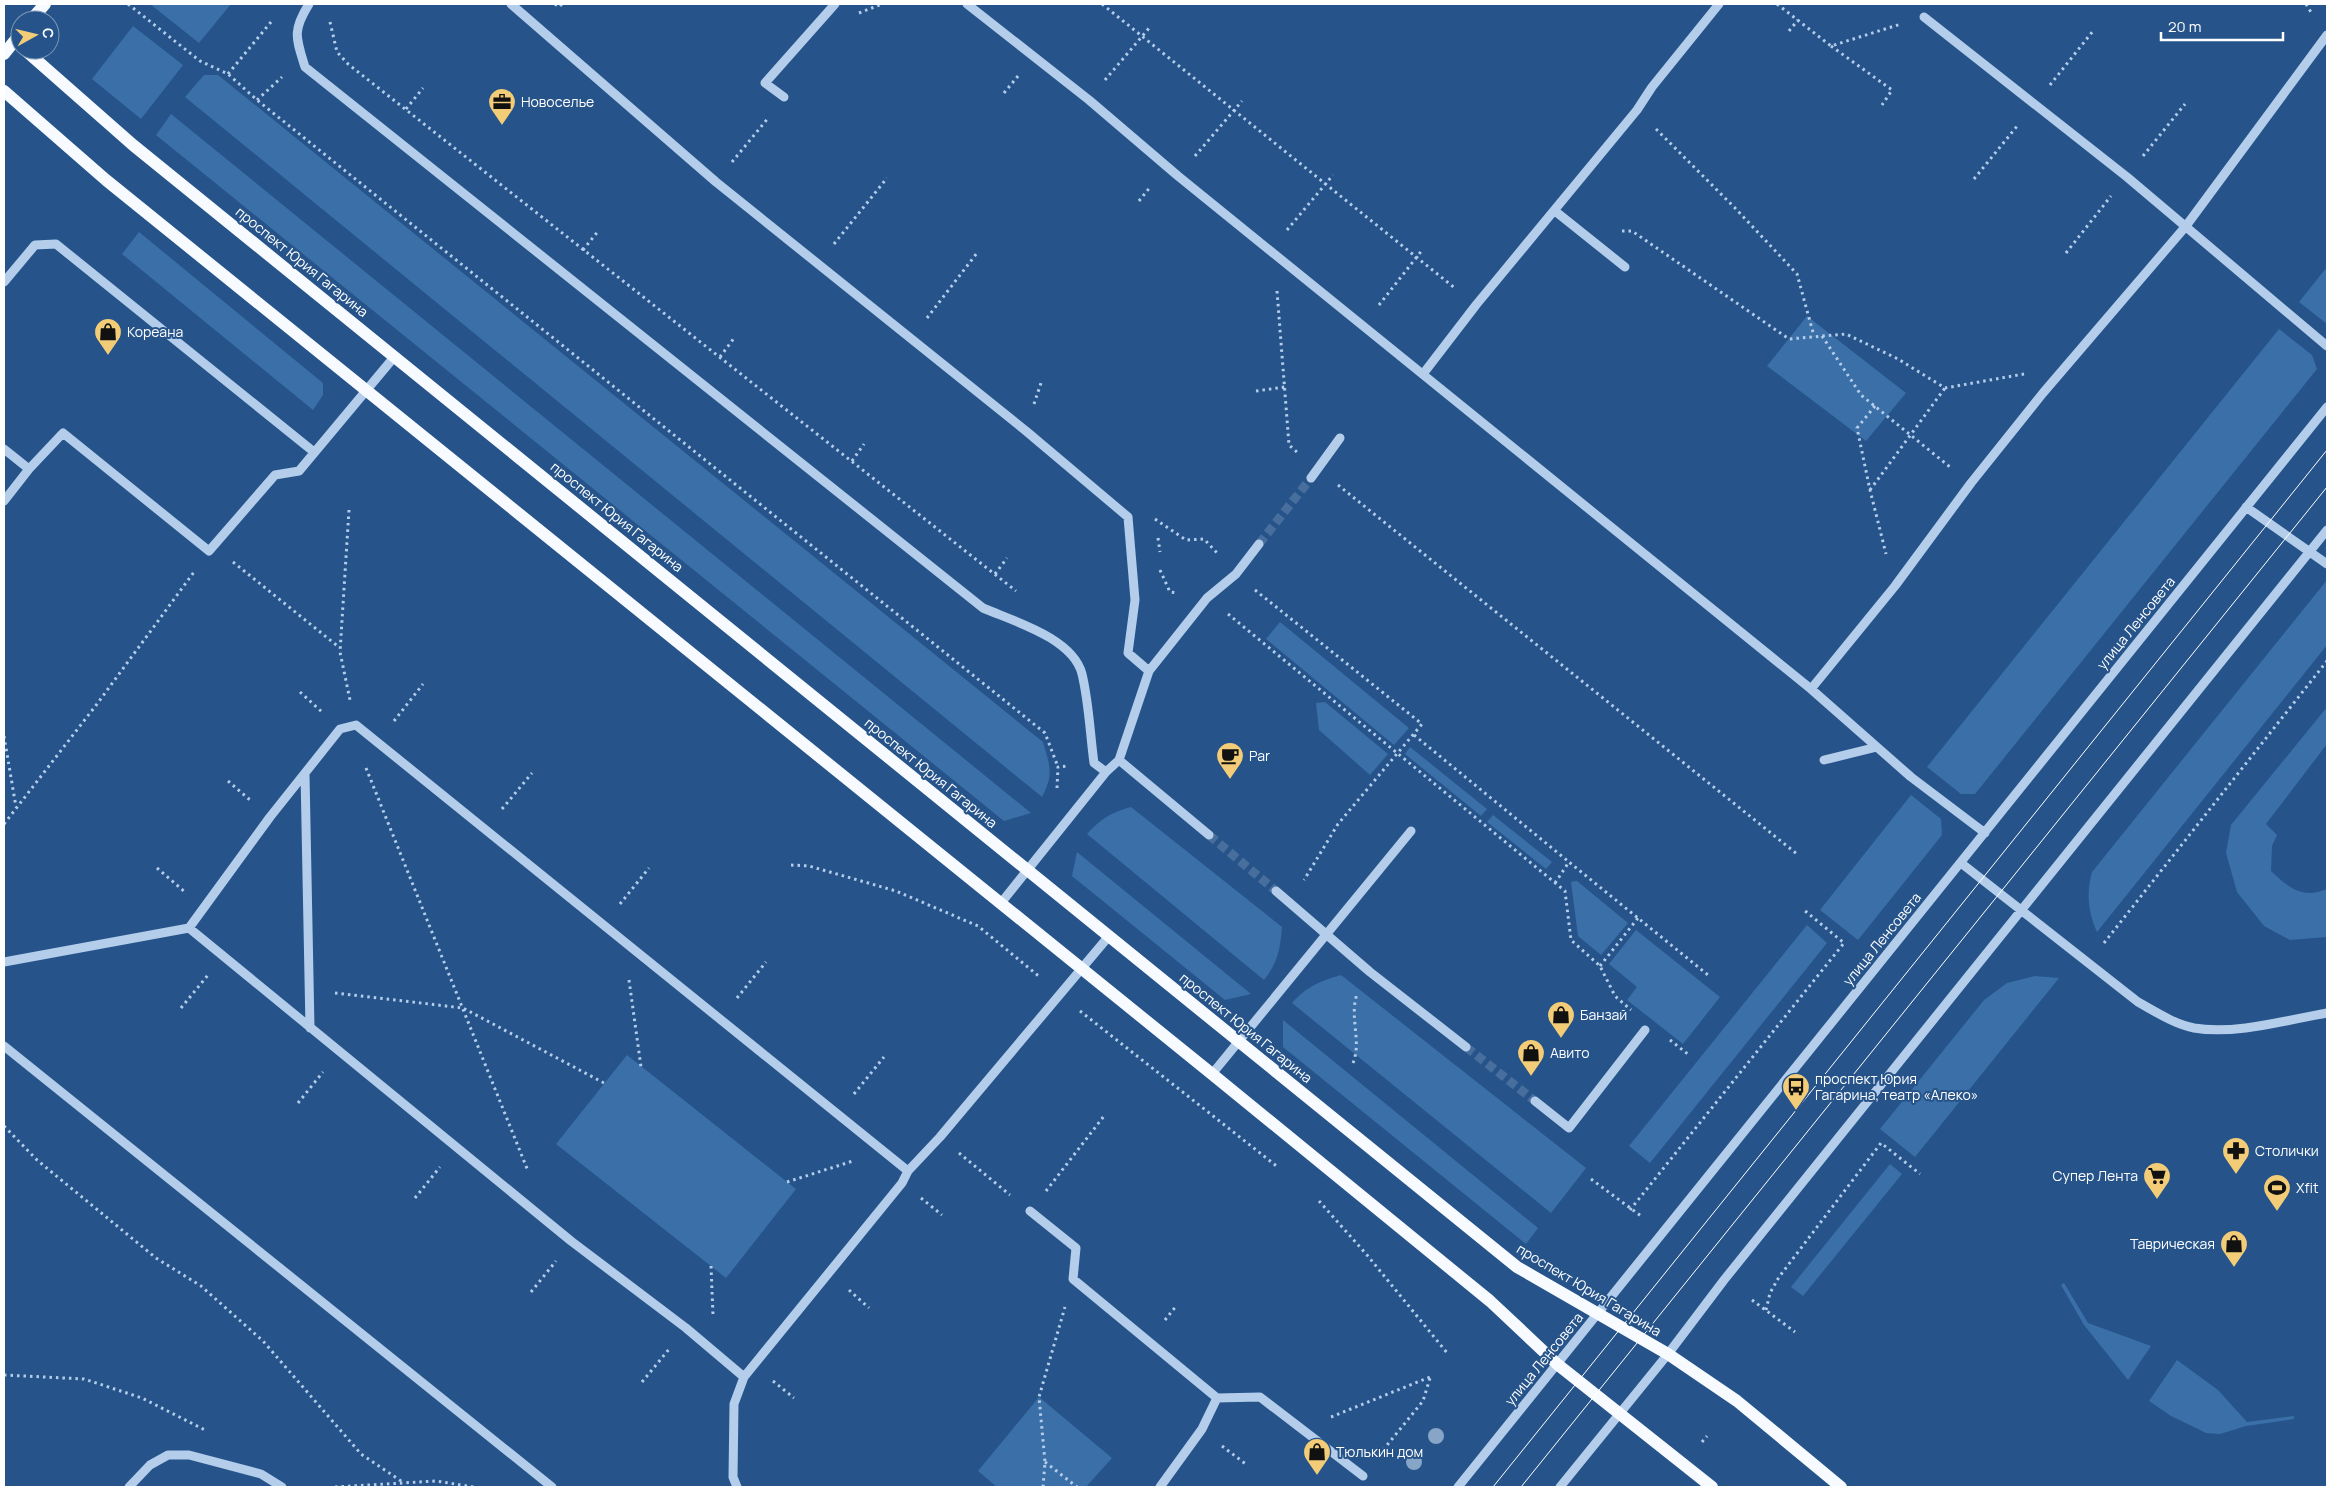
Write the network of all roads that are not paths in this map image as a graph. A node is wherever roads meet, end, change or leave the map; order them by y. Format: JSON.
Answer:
{"nodes":[{"id":1,"x":310,"y":4,"type":"edge"},
{"id":2,"x":511,"y":4,"type":"edge"},
{"id":3,"x":835,"y":4,"type":"edge"},
{"id":4,"x":967,"y":4,"type":"edge"},
{"id":5,"x":1719,"y":4,"type":"edge"},
{"id":6,"x":1924,"y":17,"type":"road end"},
{"id":7,"x":2327,"y":34,"type":"edge"},
{"id":8,"x":36,"y":60,"type":"edge"},
{"id":9,"x":4,"y":91,"type":"edge"},
{"id":10,"x":784,"y":97,"type":"road end"},
{"id":11,"x":1554,"y":211,"type":"junction"},
{"id":12,"x":2186,"y":226,"type":"junction"},
{"id":13,"x":1625,"y":267,"type":"dead end"},
{"id":14,"x":4,"y":282,"type":"edge"},
{"id":15,"x":2327,"y":346,"type":"edge"},
{"id":16,"x":395,"y":356,"type":"junction"},
{"id":17,"x":1423,"y":374,"type":"junction"},
{"id":18,"x":367,"y":389,"type":"junction"},
{"id":19,"x":2327,"y":407,"type":"edge"},
{"id":20,"x":1340,"y":438,"type":"dead end"},
{"id":21,"x":4,"y":449,"type":"edge"},
{"id":22,"x":314,"y":452,"type":"junction"},
{"id":23,"x":29,"y":469,"type":"junction"},
{"id":24,"x":1311,"y":478,"type":"tunnel mouth"},
{"id":25,"x":4,"y":501,"type":"edge"},
{"id":26,"x":2246,"y":507,"type":"junction"},
{"id":27,"x":2327,"y":530,"type":"edge"},
{"id":28,"x":1259,"y":544,"type":"tunnel mouth"},
{"id":29,"x":2310,"y":552,"type":"junction"},
{"id":30,"x":2327,"y":564,"type":"edge"},
{"id":31,"x":1149,"y":671,"type":"junction"},
{"id":32,"x":1811,"y":689,"type":"junction"},
{"id":33,"x":1877,"y":747,"type":"junction"},
{"id":34,"x":1119,"y":760,"type":"junction"},
{"id":35,"x":1824,"y":760,"type":"dead end"},
{"id":36,"x":1106,"y":772,"type":"junction"},
{"id":37,"x":305,"y":774,"type":"junction"},
{"id":38,"x":1411,"y":831,"type":"dead end"},
{"id":39,"x":1985,"y":833,"type":"junction"},
{"id":40,"x":1209,"y":835,"type":"tunnel mouth"},
{"id":41,"x":1962,"y":863,"type":"junction"},
{"id":42,"x":1028,"y":870,"type":"junction"},
{"id":43,"x":1276,"y":890,"type":"tunnel mouth"},
{"id":44,"x":1001,"y":904,"type":"junction"},
{"id":45,"x":2021,"y":911,"type":"junction"},
{"id":46,"x":189,"y":928,"type":"junction"},
{"id":47,"x":1327,"y":934,"type":"junction"},
{"id":48,"x":1109,"y":936,"type":"junction"},
{"id":49,"x":4,"y":962,"type":"edge"},
{"id":50,"x":1082,"y":968,"type":"junction"},
{"id":51,"x":2327,"y":1013,"type":"edge"},
{"id":52,"x":310,"y":1028,"type":"junction"},
{"id":53,"x":1645,"y":1030,"type":"dead end"},
{"id":54,"x":1240,"y":1042,"type":"junction"},
{"id":55,"x":4,"y":1046,"type":"edge"},
{"id":56,"x":1466,"y":1047,"type":"tunnel mouth"},
{"id":57,"x":1212,"y":1074,"type":"junction"},
{"id":58,"x":1535,"y":1101,"type":"tunnel mouth"},
{"id":59,"x":908,"y":1171,"type":"junction"},
{"id":60,"x":1030,"y":1211,"type":"road end"},
{"id":61,"x":1599,"y":1313,"type":"junction"},
{"id":62,"x":1668,"y":1354,"type":"junction"},
{"id":63,"x":1557,"y":1364,"type":"junction"},
{"id":64,"x":744,"y":1377,"type":"junction"},
{"id":65,"x":1217,"y":1398,"type":"junction"},
{"id":66,"x":1619,"y":1414,"type":"junction"},
{"id":67,"x":1362,"y":1476,"type":"road end"},
{"id":68,"x":129,"y":1487,"type":"edge"},
{"id":69,"x":282,"y":1487,"type":"edge"},
{"id":70,"x":552,"y":1487,"type":"edge"},
{"id":71,"x":737,"y":1487,"type":"edge"},
{"id":72,"x":1160,"y":1487,"type":"edge"},
{"id":73,"x":1458,"y":1487,"type":"edge"},
{"id":74,"x":1560,"y":1487,"type":"edge"},
{"id":75,"x":1712,"y":1487,"type":"edge"},
{"id":76,"x":1841,"y":1487,"type":"edge"}],
"edges":[{"from":1,"to":36,"type":"street"},
{"from":2,"to":31,"type":"street"},
{"from":3,"to":10,"type":"street"},
{"from":4,"to":17,"type":"street"},
{"from":5,"to":11,"type":"street"},
{"from":6,"to":12,"type":"street"},
{"from":7,"to":12,"type":"street"},
{"from":8,"to":16,"type":"main road","name":"проспект Юрия Гагарина"},
{"from":9,"to":18,"type":"main road"},
{"from":11,"to":13,"type":"street"},
{"from":11,"to":17,"type":"street"},
{"from":12,"to":15,"type":"street"},
{"from":12,"to":32,"type":"street"},
{"from":14,"to":22,"type":"street"},
{"from":16,"to":18,"type":"street"},
{"from":16,"to":42,"type":"main road","name":"проспект Юрия Гагарина"},
{"from":17,"to":32,"type":"street"},
{"from":18,"to":22,"type":"street"},
{"from":18,"to":44,"type":"main road"},
{"from":19,"to":26,"type":"street","name":"улица Ленсовета"},
{"from":20,"to":24,"type":"street"},
{"from":21,"to":23,"type":"street"},
{"from":22,"to":23,"type":"street"},
{"from":23,"to":25,"type":"street"},
{"from":26,"to":29,"type":"street"},
{"from":26,"to":39,"type":"street","name":"улица Ленсовета"},
{"from":27,"to":29,"type":"street"},
{"from":28,"to":31,"type":"street"},
{"from":29,"to":30,"type":"street"},
{"from":29,"to":45,"type":"street"},
{"from":31,"to":34,"type":"street"},
{"from":32,"to":33,"type":"street"},
{"from":33,"to":35,"type":"street"},
{"from":33,"to":39,"type":"street"},
{"from":34,"to":36,"type":"street"},
{"from":34,"to":40,"type":"street"},
{"from":36,"to":42,"type":"street"},
{"from":37,"to":46,"type":"street"},
{"from":37,"to":52,"type":"street"},
{"from":37,"to":59,"type":"street"},
{"from":38,"to":47,"type":"street"},
{"from":39,"to":41,"type":"street","name":"улица Ленсовета"},
{"from":41,"to":45,"type":"street"},
{"from":41,"to":61,"type":"street","name":"улица Ленсовета"},
{"from":42,"to":44,"type":"street"},
{"from":42,"to":48,"type":"main road","name":"проспект Юрия Гагарина"},
{"from":43,"to":47,"type":"street"},
{"from":44,"to":50,"type":"main road"},
{"from":45,"to":51,"type":"street"},
{"from":45,"to":62,"type":"street"},
{"from":46,"to":49,"type":"street"},
{"from":46,"to":52,"type":"street"},
{"from":47,"to":54,"type":"street"},
{"from":47,"to":56,"type":"street"},
{"from":48,"to":50,"type":"street"},
{"from":48,"to":54,"type":"main road","name":"проспект Юрия Гагарина"},
{"from":50,"to":57,"type":"main road"},
{"from":50,"to":59,"type":"street"},
{"from":52,"to":64,"type":"street"},
{"from":53,"to":58,"type":"street"},
{"from":54,"to":57,"type":"street"},
{"from":54,"to":61,"type":"main road","name":"проспект Юрия Гагарина"},
{"from":55,"to":70,"type":"street"},
{"from":57,"to":63,"type":"main road"},
{"from":59,"to":64,"type":"street"},
{"from":60,"to":65,"type":"street"},
{"from":61,"to":62,"type":"main road","name":"проспект Юрия Гагарина"},
{"from":61,"to":63,"type":"street","name":"улица Ленсовета"},
{"from":62,"to":66,"type":"street"},
{"from":62,"to":76,"type":"main road","name":"проспект Юрия Гагарина"},
{"from":63,"to":66,"type":"main road"},
{"from":63,"to":73,"type":"street","name":"улица Ленсовета"},
{"from":64,"to":71,"type":"street"},
{"from":65,"to":67,"type":"street"},
{"from":65,"to":72,"type":"street"},
{"from":66,"to":74,"type":"street"},
{"from":66,"to":75,"type":"main road"},
{"from":68,"to":69,"type":"street"}]}
